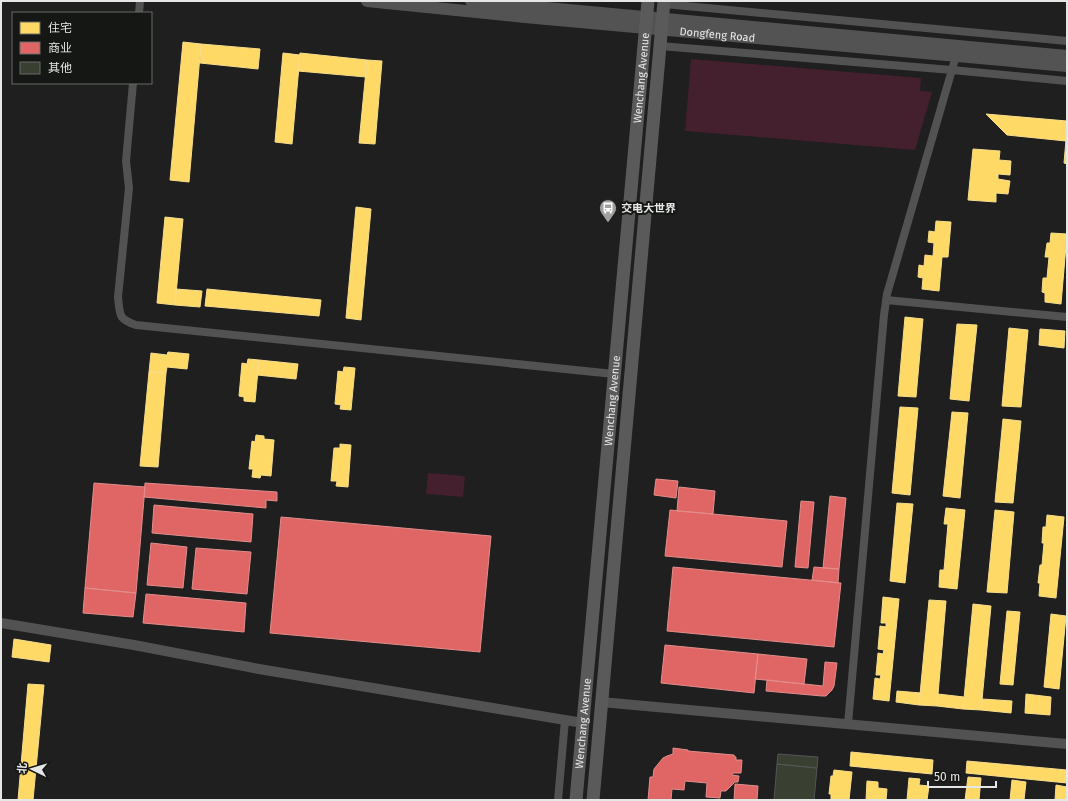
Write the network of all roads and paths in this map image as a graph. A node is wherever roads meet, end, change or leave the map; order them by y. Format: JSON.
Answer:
{"nodes":[{"id":1,"x":140,"y":1,"type":"edge"},
{"id":2,"x":367,"y":1,"type":"edge"},
{"id":3,"x":471,"y":1,"type":"edge"},
{"id":4,"x":648,"y":1,"type":"edge"},
{"id":5,"x":664,"y":2,"type":"edge"},
{"id":6,"x":680,"y":3,"type":"edge"},
{"id":7,"x":139,"y":12,"type":"edge"},
{"id":8,"x":646,"y":23,"type":"junction"},
{"id":9,"x":662,"y":24,"type":"junction"},
{"id":10,"x":1067,"y":41,"type":"edge"},
{"id":11,"x":660,"y":46,"type":"junction"},
{"id":12,"x":956,"y":56,"type":"junction"},
{"id":13,"x":1067,"y":56,"type":"edge"},
{"id":14,"x":1067,"y":66,"type":"edge"},
{"id":15,"x":952,"y":70,"type":"junction"},
{"id":16,"x":1067,"y":81,"type":"edge"},
{"id":17,"x":133,"y":84,"type":"edge"},
{"id":18,"x":886,"y":300,"type":"junction"},
{"id":19,"x":1067,"y":317,"type":"edge"},
{"id":20,"x":614,"y":374,"type":"junction"},
{"id":21,"x":1,"y":623,"type":"edge"},
{"id":22,"x":601,"y":702,"type":"junction"},
{"id":23,"x":565,"y":720,"type":"junction"},
{"id":24,"x":583,"y":723,"type":"junction"},
{"id":25,"x":848,"y":724,"type":"junction"},
{"id":26,"x":1067,"y":744,"type":"edge"},
{"id":27,"x":558,"y":800,"type":"edge"},
{"id":28,"x":576,"y":800,"type":"edge"},
{"id":29,"x":593,"y":800,"type":"edge"}],
"edges":[{"from":1,"to":7,"type":"street"},
{"from":2,"to":8,"type":"main road","name":"Dongfeng Road"},
{"from":3,"to":8,"type":"main road","name":"Dongfeng Road"},
{"from":4,"to":8,"type":"main road","name":"Wenchang Avenue"},
{"from":5,"to":6,"type":"street"},
{"from":5,"to":9,"type":"main road","name":"Wenchang Avenue"},
{"from":6,"to":10,"type":"street"},
{"from":8,"to":9,"type":"main road","name":"Dongfeng Road"},
{"from":8,"to":20,"type":"main road","name":"Wenchang Avenue"},
{"from":9,"to":11,"type":"main road","name":"Wenchang Avenue"},
{"from":9,"to":12,"type":"main road","name":"Dongfeng Road"},
{"from":9,"to":13,"type":"main road","name":"Dongfeng Road"},
{"from":11,"to":15,"type":"street"},
{"from":11,"to":22,"type":"main road","name":"Wenchang Avenue"},
{"from":12,"to":14,"type":"main road","name":"Dongfeng Road"},
{"from":12,"to":15,"type":"street"},
{"from":15,"to":16,"type":"street"},
{"from":15,"to":18,"type":"street"},
{"from":17,"to":20,"type":"street"},
{"from":18,"to":19,"type":"street"},
{"from":18,"to":25,"type":"street"},
{"from":20,"to":24,"type":"main road","name":"Wenchang Avenue"},
{"from":21,"to":23,"type":"street"},
{"from":22,"to":25,"type":"street"},
{"from":22,"to":29,"type":"main road","name":"Wenchang Avenue"},
{"from":23,"to":24,"type":"street"},
{"from":23,"to":27,"type":"street"},
{"from":24,"to":28,"type":"main road","name":"Wenchang Avenue"},
{"from":25,"to":26,"type":"street"}]}
